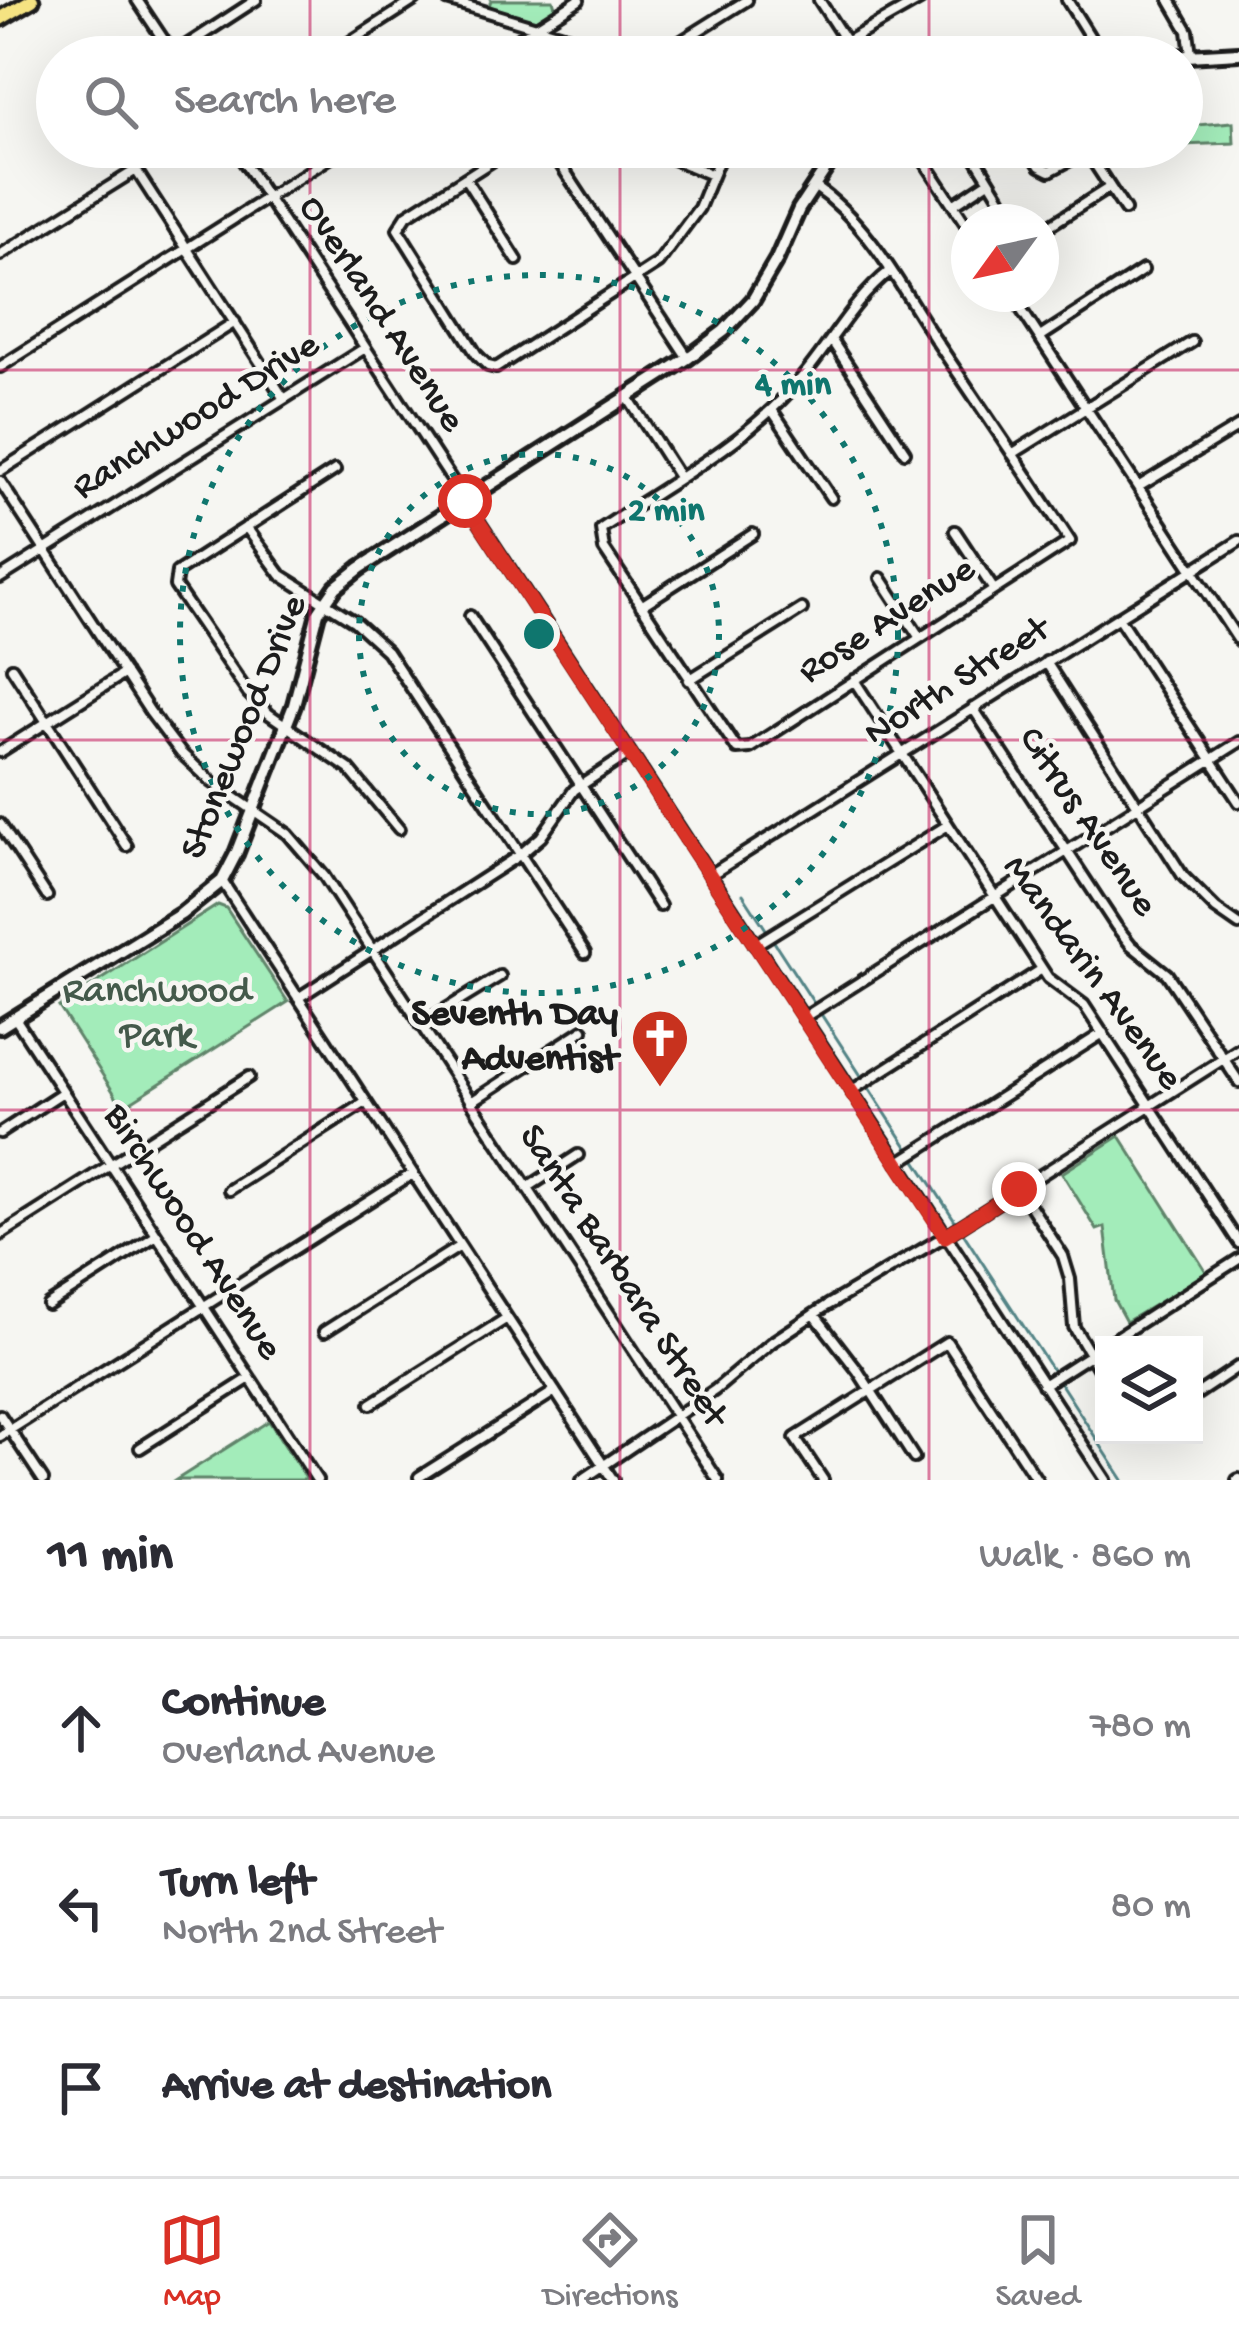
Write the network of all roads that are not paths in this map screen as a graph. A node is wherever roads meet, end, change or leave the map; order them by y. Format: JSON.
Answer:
{"nodes":[{"id":1,"x":32,"y":0,"type":"edge"},
{"id":2,"x":137,"y":0,"type":"edge"},
{"id":3,"x":256,"y":0,"type":"edge"},
{"id":4,"x":415,"y":0,"type":"edge"},
{"id":5,"x":447,"y":0,"type":"edge"},
{"id":6,"x":579,"y":0,"type":"edge"},
{"id":7,"x":747,"y":0,"type":"edge"},
{"id":8,"x":819,"y":0,"type":"edge"},
{"id":9,"x":920,"y":0,"type":"edge"},
{"id":10,"x":1067,"y":0,"type":"edge"},
{"id":11,"x":1170,"y":0,"type":"edge"},
{"id":12,"x":0,"y":19,"type":"edge"},
{"id":13,"x":536,"y":27,"type":"junction"},
{"id":14,"x":161,"y":36,"type":"edge"},
{"id":15,"x":202,"y":36,"type":"edge"},
{"id":16,"x":359,"y":36,"type":"edge"},
{"id":17,"x":522,"y":36,"type":"edge"},
{"id":18,"x":566,"y":36,"type":"edge"},
{"id":19,"x":690,"y":36,"type":"edge"},
{"id":20,"x":842,"y":36,"type":"edge"},
{"id":21,"x":857,"y":36,"type":"edge"},
{"id":22,"x":1089,"y":36,"type":"edge"},
{"id":23,"x":1188,"y":36,"type":"edge"},
{"id":24,"x":1239,"y":52,"type":"edge"},
{"id":25,"x":1203,"y":55,"type":"edge"},
{"id":26,"x":248,"y":168,"type":"edge"},
{"id":27,"x":313,"y":168,"type":"edge"},
{"id":28,"x":481,"y":168,"type":"edge"},
{"id":29,"x":563,"y":168,"type":"edge"},
{"id":30,"x":695,"y":168,"type":"edge"},
{"id":31,"x":715,"y":168,"type":"edge"},
{"id":32,"x":825,"y":168,"type":"edge"},
{"id":33,"x":929,"y":168,"type":"edge"},
{"id":34,"x":981,"y":168,"type":"edge"},
{"id":35,"x":1096,"y":168,"type":"edge"},
{"id":36,"x":712,"y":175,"type":"junction"},
{"id":37,"x":465,"y":178,"type":"junction"},
{"id":38,"x":988,"y":181,"type":"junction"},
{"id":39,"x":813,"y":185,"type":"junction"},
{"id":40,"x":1110,"y":187,"type":"junction"},
{"id":41,"x":267,"y":197,"type":"junction"},
{"id":42,"x":952,"y":204,"type":"edge"},
{"id":43,"x":954,"y":204,"type":"edge"},
{"id":44,"x":1003,"y":204,"type":"edge"},
{"id":45,"x":1126,"y":210,"type":"dead end"},
{"id":46,"x":1059,"y":220,"type":"edge"},
{"id":47,"x":187,"y":248,"type":"junction"},
{"id":48,"x":0,"y":255,"type":"edge"},
{"id":49,"x":517,"y":260,"type":"dead end"},
{"id":50,"x":1143,"y":270,"type":"dead end"},
{"id":51,"x":890,"y":271,"type":"junction"},
{"id":52,"x":636,"y":280,"type":"junction"},
{"id":53,"x":1023,"y":312,"type":"edge"},
{"id":54,"x":235,"y":322,"type":"junction"},
{"id":55,"x":1040,"y":337,"type":"junction"},
{"id":56,"x":832,"y":341,"type":"junction"},
{"id":57,"x":1192,"y":342,"type":"dead end"},
{"id":58,"x":365,"y":347,"type":"junction"},
{"id":59,"x":688,"y":358,"type":"junction"},
{"id":60,"x":0,"y":367,"type":"edge"},
{"id":61,"x":627,"y":396,"type":"junction"},
{"id":62,"x":284,"y":399,"type":"junction"},
{"id":63,"x":1085,"y":406,"type":"junction"},
{"id":64,"x":772,"y":410,"type":"junction"},
{"id":65,"x":1239,"y":426,"type":"edge"},
{"id":66,"x":905,"y":452,"type":"dead end"},
{"id":67,"x":1012,"y":454,"type":"junction"},
{"id":68,"x":335,"y":470,"type":"dead end"},
{"id":69,"x":0,"y":472,"type":"edge"},
{"id":70,"x":679,"y":477,"type":"junction"},
{"id":71,"x":0,"y":481,"type":"edge"},
{"id":72,"x":1138,"y":488,"type":"junction"},
{"id":73,"x":830,"y":499,"type":"dead end"},
{"id":74,"x":465,"y":501,"type":"junction"},
{"id":75,"x":246,"y":527,"type":"junction"},
{"id":76,"x":955,"y":531,"type":"dead end"},
{"id":77,"x":753,"y":534,"type":"dead end"},
{"id":78,"x":1239,"y":541,"type":"edge"},
{"id":79,"x":45,"y":550,"type":"junction"},
{"id":80,"x":1192,"y":570,"type":"junction"},
{"id":81,"x":0,"y":578,"type":"edge"},
{"id":82,"x":881,"y":578,"type":"dead end"},
{"id":83,"x":994,"y":590,"type":"junction"},
{"id":84,"x":324,"y":604,"type":"junction"},
{"id":85,"x":641,"y":606,"type":"junction"},
{"id":86,"x":802,"y":609,"type":"dead end"},
{"id":87,"x":470,"y":616,"type":"dead end"},
{"id":88,"x":1118,"y":617,"type":"junction"},
{"id":89,"x":920,"y":638,"type":"junction"},
{"id":90,"x":1239,"y":640,"type":"edge"},
{"id":91,"x":1046,"y":662,"type":"junction"},
{"id":92,"x":12,"y":668,"type":"dead end"},
{"id":93,"x":124,"y":673,"type":"junction"},
{"id":94,"x":689,"y":680,"type":"junction"},
{"id":95,"x":854,"y":680,"type":"junction"},
{"id":96,"x":974,"y":708,"type":"junction"},
{"id":97,"x":47,"y":722,"type":"junction"},
{"id":98,"x":286,"y":725,"type":"junction"},
{"id":99,"x":1239,"y":742,"type":"edge"},
{"id":100,"x":0,"y":752,"type":"edge"},
{"id":101,"x":630,"y":753,"type":"junction"},
{"id":102,"x":902,"y":754,"type":"junction"},
{"id":103,"x":1212,"y":760,"type":"junction"},
{"id":104,"x":581,"y":785,"type":"junction"},
{"id":105,"x":1239,"y":802,"type":"edge"},
{"id":106,"x":1139,"y":806,"type":"junction"},
{"id":107,"x":253,"y":810,"type":"junction"},
{"id":108,"x":0,"y":824,"type":"edge"},
{"id":109,"x":949,"y":825,"type":"junction"},
{"id":110,"x":399,"y":829,"type":"dead end"},
{"id":111,"x":127,"y":846,"type":"dead end"},
{"id":112,"x":1067,"y":852,"type":"junction"},
{"id":113,"x":521,"y":854,"type":"junction"},
{"id":114,"x":710,"y":875,"type":"junction"},
{"id":115,"x":222,"y":881,"type":"junction"},
{"id":116,"x":47,"y":896,"type":"dead end"},
{"id":117,"x":996,"y":897,"type":"junction"},
{"id":118,"x":660,"y":906,"type":"dead end"},
{"id":119,"x":1239,"y":925,"type":"edge"},
{"id":120,"x":755,"y":946,"type":"junction"},
{"id":121,"x":372,"y":951,"type":"junction"},
{"id":122,"x":585,"y":952,"type":"dead end"},
{"id":123,"x":1042,"y":969,"type":"junction"},
{"id":124,"x":500,"y":976,"type":"dead end"},
{"id":125,"x":298,"y":998,"type":"junction"},
{"id":126,"x":15,"y":1018,"type":"junction"},
{"id":127,"x":803,"y":1018,"type":"junction"},
{"id":128,"x":420,"y":1025,"type":"junction"},
{"id":129,"x":0,"y":1027,"type":"edge"},
{"id":130,"x":583,"y":1030,"type":"dead end"},
{"id":131,"x":1103,"y":1033,"type":"junction"},
{"id":132,"x":1239,"y":1048,"type":"edge"},
{"id":133,"x":1223,"y":1058,"type":"junction"},
{"id":134,"x":249,"y":1076,"type":"dead end"},
{"id":135,"x":1239,"y":1082,"type":"edge"},
{"id":136,"x":850,"y":1091,"type":"junction"},
{"id":137,"x":63,"y":1092,"type":"junction"},
{"id":138,"x":366,"y":1102,"type":"junction"},
{"id":139,"x":471,"y":1102,"type":"junction"},
{"id":140,"x":1150,"y":1105,"type":"junction"},
{"id":141,"x":0,"y":1133,"type":"edge"},
{"id":142,"x":578,"y":1155,"type":"dead end"},
{"id":143,"x":898,"y":1163,"type":"junction"},
{"id":144,"x":110,"y":1164,"type":"junction"},
{"id":145,"x":412,"y":1174,"type":"junction"},
{"id":146,"x":527,"y":1188,"type":"junction"},
{"id":147,"x":1019,"y":1189,"type":"junction"},
{"id":148,"x":229,"y":1190,"type":"dead end"},
{"id":149,"x":0,"y":1235,"type":"edge"},
{"id":150,"x":157,"y":1235,"type":"junction"},
{"id":151,"x":945,"y":1236,"type":"junction"},
{"id":152,"x":1239,"y":1243,"type":"edge"},
{"id":153,"x":460,"y":1246,"type":"junction"},
{"id":154,"x":1239,"y":1259,"type":"edge"},
{"id":155,"x":47,"y":1305,"type":"dead end"},
{"id":156,"x":204,"y":1307,"type":"junction"},
{"id":157,"x":814,"y":1314,"type":"junction"},
{"id":158,"x":507,"y":1318,"type":"junction"},
{"id":159,"x":323,"y":1332,"type":"dead end"},
{"id":160,"x":1119,"y":1336,"type":"edge"},
{"id":161,"x":1095,"y":1351,"type":"edge"},
{"id":162,"x":1089,"y":1355,"type":"junction"},
{"id":163,"x":1095,"y":1364,"type":"edge"},
{"id":164,"x":1239,"y":1366,"type":"edge"},
{"id":165,"x":250,"y":1378,"type":"junction"},
{"id":166,"x":1043,"y":1385,"type":"junction"},
{"id":167,"x":1203,"y":1390,"type":"edge"},
{"id":168,"x":870,"y":1391,"type":"junction"},
{"id":169,"x":557,"y":1395,"type":"junction"},
{"id":170,"x":371,"y":1404,"type":"dead end"},
{"id":171,"x":0,"y":1415,"type":"edge"},
{"id":172,"x":677,"y":1418,"type":"junction"},
{"id":173,"x":10,"y":1430,"type":"junction"},
{"id":174,"x":0,"y":1436,"type":"edge"},
{"id":175,"x":140,"y":1448,"type":"dead end"},
{"id":176,"x":914,"y":1458,"type":"dead end"},
{"id":177,"x":603,"y":1466,"type":"junction"},
{"id":178,"x":419,"y":1477,"type":"dead end"},
{"id":179,"x":43,"y":1480,"type":"edge"},
{"id":180,"x":317,"y":1480,"type":"edge"},
{"id":181,"x":582,"y":1480,"type":"edge"},
{"id":182,"x":613,"y":1480,"type":"edge"},
{"id":183,"x":718,"y":1480,"type":"edge"},
{"id":184,"x":823,"y":1480,"type":"edge"},
{"id":185,"x":1037,"y":1480,"type":"edge"},
{"id":186,"x":1106,"y":1480,"type":"edge"}],
"edges":[{"from":1,"to":12,"type":"main road"},
{"from":2,"to":14,"type":"street"},
{"from":3,"to":15,"type":"street"},
{"from":4,"to":16,"type":"street"},
{"from":5,"to":13,"type":"street"},
{"from":6,"to":13,"type":"street"},
{"from":7,"to":19,"type":"street"},
{"from":8,"to":20,"type":"street"},
{"from":9,"to":21,"type":"street"},
{"from":10,"to":22,"type":"street"},
{"from":11,"to":23,"type":"street"},
{"from":13,"to":17,"type":"street"},
{"from":13,"to":18,"type":"street"},
{"from":24,"to":25,"type":"street"},
{"from":26,"to":41,"type":"street","name":"Overland Avenue"},
{"from":27,"to":41,"type":"street"},
{"from":28,"to":37,"type":"street"},
{"from":29,"to":52,"type":"street"},
{"from":30,"to":36,"type":"street"},
{"from":31,"to":36,"type":"street"},
{"from":32,"to":39,"type":"street","name":"Stonewood Drive"},
{"from":33,"to":42,"type":"street"},
{"from":34,"to":38,"type":"street"},
{"from":35,"to":40,"type":"street"},
{"from":36,"to":52,"type":"street"},
{"from":37,"to":49,"type":"street"},
{"from":37,"to":52,"type":"street"},
{"from":38,"to":43,"type":"street"},
{"from":38,"to":44,"type":"street"},
{"from":39,"to":51,"type":"street"},
{"from":39,"to":59,"type":"street","name":"Stonewood Drive"},
{"from":40,"to":45,"type":"street"},
{"from":40,"to":46,"type":"street"},
{"from":41,"to":47,"type":"street"},
{"from":41,"to":58,"type":"street","name":"Overland Avenue"},
{"from":47,"to":48,"type":"street"},
{"from":47,"to":54,"type":"street"},
{"from":47,"to":60,"type":"street"},
{"from":50,"to":55,"type":"street"},
{"from":51,"to":56,"type":"street"},
{"from":51,"to":67,"type":"street"},
{"from":52,"to":59,"type":"street"},
{"from":53,"to":55,"type":"street"},
{"from":54,"to":62,"type":"street"},
{"from":54,"to":69,"type":"street"},
{"from":55,"to":63,"type":"street"},
{"from":56,"to":64,"type":"street"},
{"from":56,"to":66,"type":"street"},
{"from":57,"to":63,"type":"street"},
{"from":58,"to":62,"type":"street","name":"Ranchwood Drive"},
{"from":58,"to":74,"type":"street","name":"Overland Avenue"},
{"from":59,"to":61,"type":"street","name":"Stonewood Drive"},
{"from":61,"to":70,"type":"street"},
{"from":61,"to":74,"type":"street","name":"Stonewood Drive"},
{"from":62,"to":79,"type":"street","name":"Ranchwood Drive"},
{"from":63,"to":67,"type":"street"},
{"from":63,"to":72,"type":"street"},
{"from":64,"to":70,"type":"street"},
{"from":64,"to":73,"type":"street"},
{"from":65,"to":72,"type":"street"},
{"from":67,"to":83,"type":"street","name":"Rose Avenue"},
{"from":68,"to":75,"type":"street"},
{"from":70,"to":85,"type":"street"},
{"from":71,"to":79,"type":"street","name":"Santa Barbara Street"},
{"from":72,"to":80,"type":"street"},
{"from":74,"to":84,"type":"street","name":"Stonewood Drive"},
{"from":74,"to":101,"type":"street","name":"Overland Avenue"},
{"from":75,"to":84,"type":"street"},
{"from":75,"to":98,"type":"street"},
{"from":76,"to":83,"type":"street"},
{"from":77,"to":85,"type":"street"},
{"from":78,"to":80,"type":"street","name":"North Street"},
{"from":79,"to":81,"type":"street","name":"Ranchwood Drive"},
{"from":79,"to":93,"type":"street","name":"Santa Barbara Street"},
{"from":80,"to":88,"type":"street","name":"North Street"},
{"from":80,"to":90,"type":"street"},
{"from":82,"to":89,"type":"street"},
{"from":83,"to":89,"type":"street","name":"Rose Avenue"},
{"from":84,"to":98,"type":"street","name":"Stonewood Drive"},
{"from":84,"to":113,"type":"street"},
{"from":85,"to":94,"type":"street"},
{"from":86,"to":94,"type":"street"},
{"from":87,"to":104,"type":"street"},
{"from":88,"to":91,"type":"street","name":"North Street"},
{"from":88,"to":103,"type":"street"},
{"from":89,"to":95,"type":"street","name":"Rose Avenue"},
{"from":91,"to":96,"type":"street","name":"North Street"},
{"from":91,"to":106,"type":"street"},
{"from":92,"to":97,"type":"street"},
{"from":93,"to":97,"type":"street"},
{"from":93,"to":107,"type":"street","name":"Santa Barbara Street"},
{"from":94,"to":95,"type":"street","name":"Rose Avenue"},
{"from":95,"to":102,"type":"street","name":"Mandarin Avenue"},
{"from":96,"to":102,"type":"street","name":"North Street"},
{"from":96,"to":112,"type":"street","name":"Citrus Avenue"},
{"from":97,"to":100,"type":"street"},
{"from":97,"to":111,"type":"street"},
{"from":98,"to":107,"type":"street","name":"Stonewood Drive"},
{"from":98,"to":110,"type":"street"},
{"from":99,"to":103,"type":"street"},
{"from":101,"to":104,"type":"street"},
{"from":101,"to":114,"type":"street","name":"Overland Avenue"},
{"from":102,"to":109,"type":"street","name":"Mandarin Avenue"},
{"from":102,"to":114,"type":"street","name":"North Street"},
{"from":103,"to":105,"type":"street"},
{"from":103,"to":106,"type":"street"},
{"from":104,"to":113,"type":"street"},
{"from":104,"to":118,"type":"street"},
{"from":106,"to":112,"type":"street"},
{"from":106,"to":119,"type":"street"},
{"from":107,"to":115,"type":"street","name":"Stonewood Drive"},
{"from":107,"to":121,"type":"street","name":"Santa Barbara Street"},
{"from":108,"to":116,"type":"street"},
{"from":109,"to":117,"type":"street","name":"Mandarin Avenue"},
{"from":109,"to":120,"type":"street"},
{"from":112,"to":117,"type":"street"},
{"from":112,"to":133,"type":"street","name":"Citrus Avenue"},
{"from":113,"to":121,"type":"street"},
{"from":113,"to":122,"type":"street"},
{"from":114,"to":120,"type":"street","name":"Overland Avenue"},
{"from":115,"to":125,"type":"street"},
{"from":115,"to":126,"type":"street","name":"Stonewood Drive"},
{"from":117,"to":123,"type":"street","name":"Mandarin Avenue"},
{"from":117,"to":127,"type":"street"},
{"from":120,"to":127,"type":"street","name":"Overland Avenue"},
{"from":121,"to":125,"type":"street"},
{"from":121,"to":128,"type":"street","name":"Santa Barbara Street"},
{"from":123,"to":131,"type":"street","name":"Mandarin Avenue"},
{"from":123,"to":136,"type":"street"},
{"from":124,"to":128,"type":"street"},
{"from":125,"to":138,"type":"street"},
{"from":126,"to":129,"type":"street","name":"Stonewood Drive"},
{"from":126,"to":137,"type":"street","name":"Birchwood Avenue"},
{"from":127,"to":136,"type":"street","name":"Overland Avenue"},
{"from":128,"to":139,"type":"street","name":"Santa Barbara Street"},
{"from":130,"to":139,"type":"street"},
{"from":131,"to":140,"type":"street","name":"Mandarin Avenue"},
{"from":131,"to":143,"type":"street"},
{"from":132,"to":133,"type":"street"},
{"from":133,"to":135,"type":"street","name":"Citrus Avenue"},
{"from":133,"to":140,"type":"street"},
{"from":134,"to":144,"type":"street"},
{"from":136,"to":143,"type":"street","name":"Overland Avenue"},
{"from":137,"to":141,"type":"street"},
{"from":137,"to":144,"type":"street","name":"Birchwood Avenue"},
{"from":138,"to":145,"type":"street"},
{"from":138,"to":148,"type":"street"},
{"from":139,"to":146,"type":"street","name":"Santa Barbara Street"},
{"from":140,"to":147,"type":"street"},
{"from":140,"to":152,"type":"street","name":"Mandarin Avenue"},
{"from":142,"to":146,"type":"street"},
{"from":143,"to":151,"type":"street","name":"Overland Avenue"},
{"from":144,"to":149,"type":"street"},
{"from":144,"to":150,"type":"street","name":"Birchwood Avenue"},
{"from":145,"to":153,"type":"street"},
{"from":145,"to":156,"type":"street"},
{"from":146,"to":172,"type":"street","name":"Santa Barbara Street"},
{"from":147,"to":151,"type":"street"},
{"from":147,"to":162,"type":"street"},
{"from":150,"to":155,"type":"street"},
{"from":150,"to":156,"type":"street","name":"Birchwood Avenue"},
{"from":151,"to":157,"type":"street"},
{"from":151,"to":166,"type":"street","name":"Overland Avenue"},
{"from":153,"to":158,"type":"street"},
{"from":153,"to":159,"type":"street"},
{"from":154,"to":160,"type":"street"},
{"from":156,"to":165,"type":"street","name":"Birchwood Avenue"},
{"from":156,"to":173,"type":"street"},
{"from":157,"to":168,"type":"street"},
{"from":157,"to":172,"type":"street"},
{"from":158,"to":169,"type":"street"},
{"from":158,"to":170,"type":"street"},
{"from":161,"to":162,"type":"street"},
{"from":162,"to":163,"type":"street"},
{"from":162,"to":166,"type":"street"},
{"from":164,"to":167,"type":"street"},
{"from":165,"to":175,"type":"street"},
{"from":165,"to":180,"type":"street","name":"Birchwood Avenue"},
{"from":166,"to":186,"type":"street","name":"Overland Avenue"},
{"from":168,"to":176,"type":"street"},
{"from":168,"to":184,"type":"street"},
{"from":168,"to":185,"type":"street"},
{"from":169,"to":177,"type":"street"},
{"from":169,"to":178,"type":"street"},
{"from":171,"to":173,"type":"street"},
{"from":172,"to":177,"type":"street"},
{"from":172,"to":183,"type":"street","name":"Santa Barbara Street"},
{"from":173,"to":174,"type":"street"},
{"from":173,"to":179,"type":"street"},
{"from":177,"to":181,"type":"street"},
{"from":177,"to":182,"type":"street"}]}
